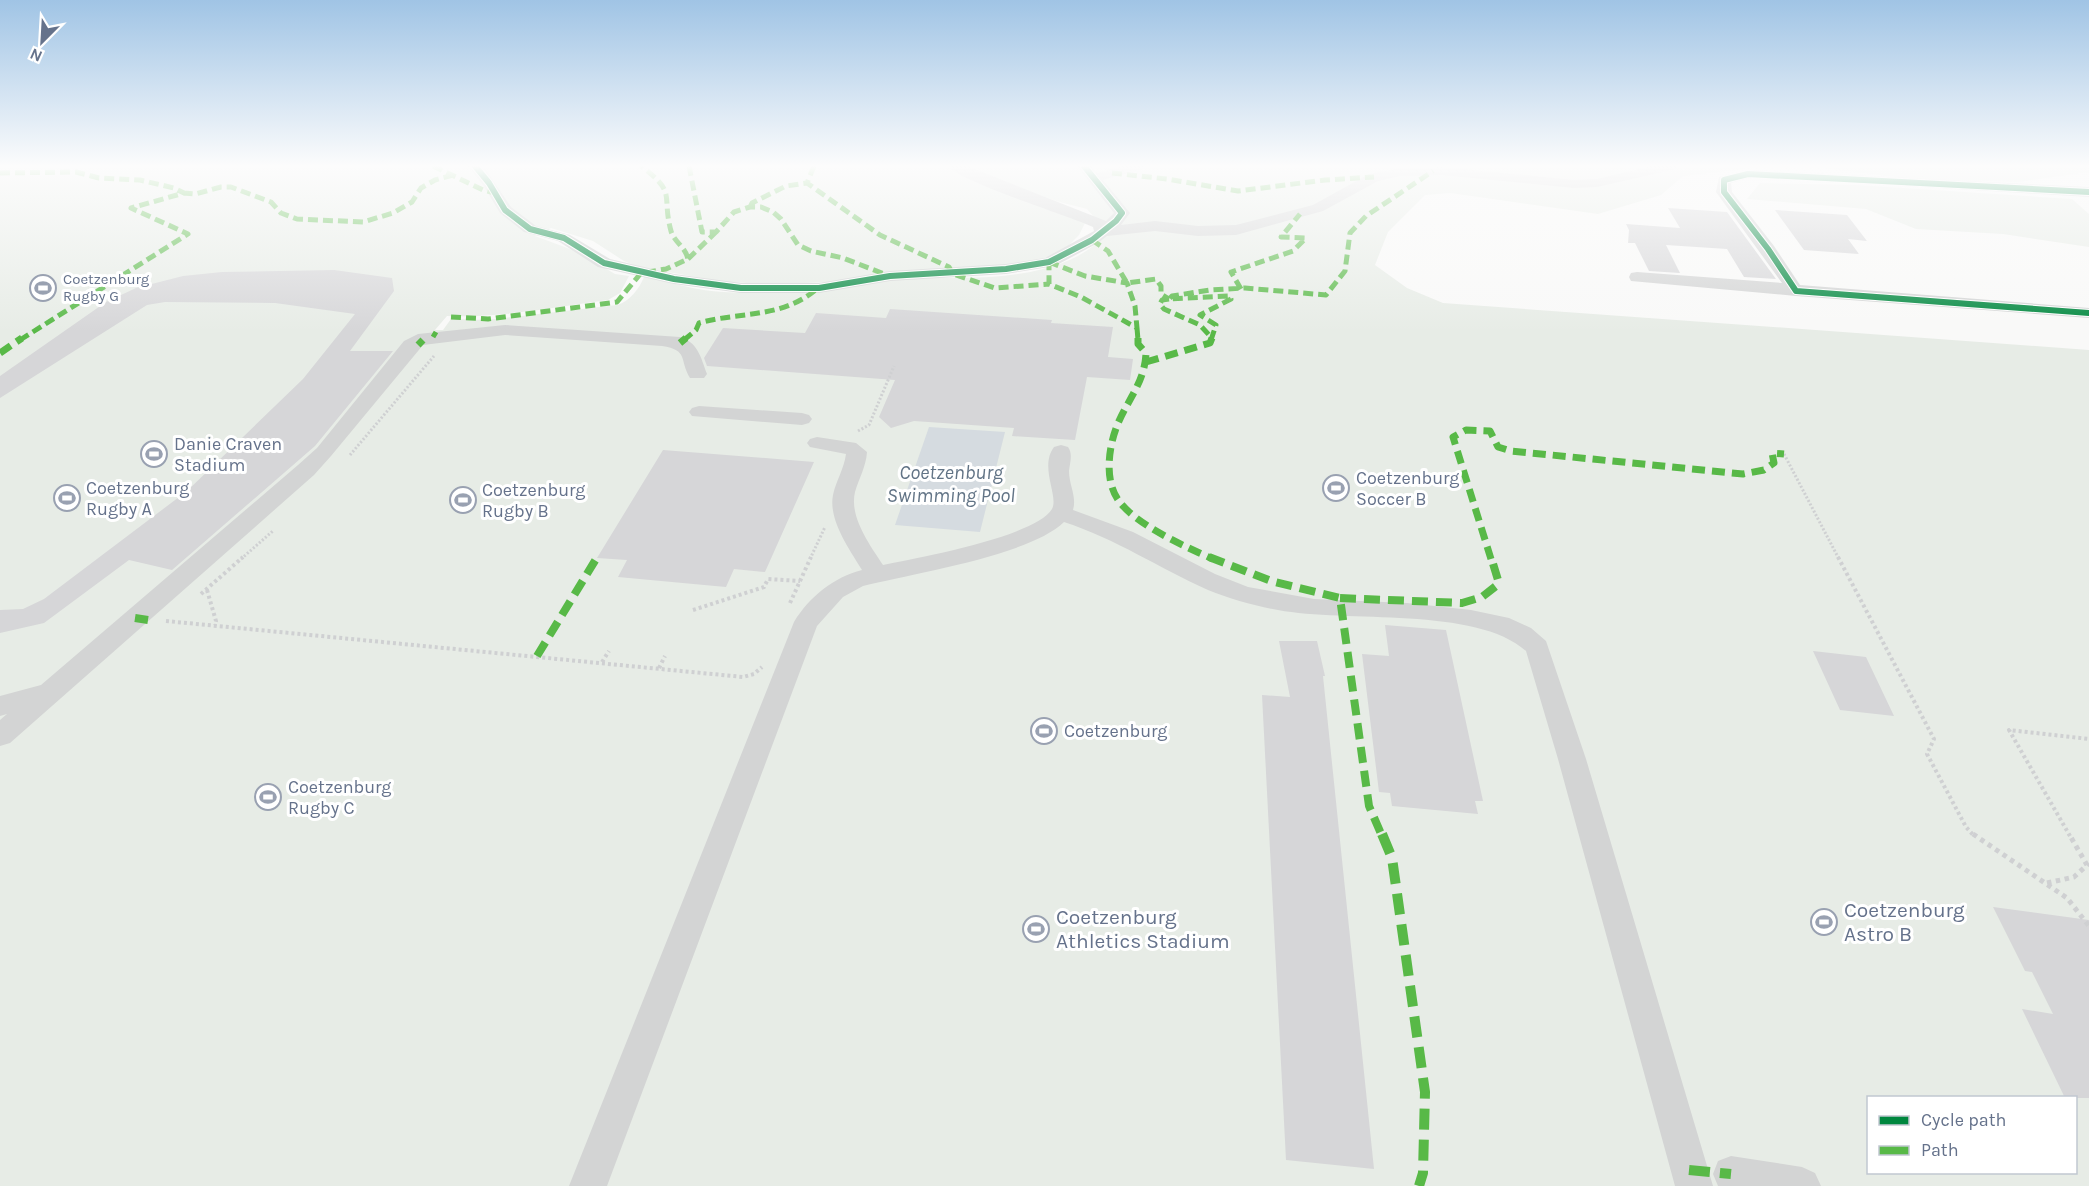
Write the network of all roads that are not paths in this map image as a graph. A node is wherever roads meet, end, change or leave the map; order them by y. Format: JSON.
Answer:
{"nodes":[{"id":1,"x":520,"y":221,"type":"edge"},
{"id":2,"x":1094,"y":221,"type":"edge"},
{"id":3,"x":1113,"y":221,"type":"edge"},
{"id":4,"x":1275,"y":221,"type":"edge"},
{"id":5,"x":1747,"y":221,"type":"edge"},
{"id":6,"x":1102,"y":232,"type":"junction"},
{"id":7,"x":1637,"y":278,"type":"dead end"},
{"id":8,"x":1796,"y":291,"type":"junction"},
{"id":9,"x":2089,"y":313,"type":"edge"},
{"id":10,"x":697,"y":374,"type":"dead end"},
{"id":11,"x":699,"y":412,"type":"dead end"},
{"id":12,"x":802,"y":419,"type":"dead end"},
{"id":13,"x":817,"y":443,"type":"dead end"},
{"id":14,"x":1061,"y":451,"type":"dead end"},
{"id":15,"x":1061,"y":514,"type":"junction"},
{"id":16,"x":876,"y":573,"type":"junction"},
{"id":17,"x":45,"y":695,"type":"junction"},
{"id":18,"x":0,"y":706,"type":"edge"},
{"id":19,"x":0,"y":736,"type":"edge"},
{"id":20,"x":1731,"y":1174,"type":"dead end"},
{"id":21,"x":588,"y":1186,"type":"edge"},
{"id":22,"x":1694,"y":1186,"type":"edge"},
{"id":23,"x":1802,"y":1186,"type":"edge"}],
"edges":[{"from":1,"to":6,"type":"street"},
{"from":2,"to":6,"type":"street"},
{"from":3,"to":6,"type":"street"},
{"from":4,"to":6,"type":"street"},
{"from":5,"to":8,"type":"street"},
{"from":7,"to":8,"type":"street"},
{"from":8,"to":9,"type":"street"},
{"from":10,"to":17,"type":"street"},
{"from":11,"to":12,"type":"street"},
{"from":13,"to":16,"type":"street"},
{"from":14,"to":15,"type":"street"},
{"from":15,"to":16,"type":"street"},
{"from":15,"to":22,"type":"street"},
{"from":16,"to":21,"type":"street"},
{"from":17,"to":18,"type":"street"},
{"from":17,"to":19,"type":"street"},
{"from":20,"to":23,"type":"street"}]}
